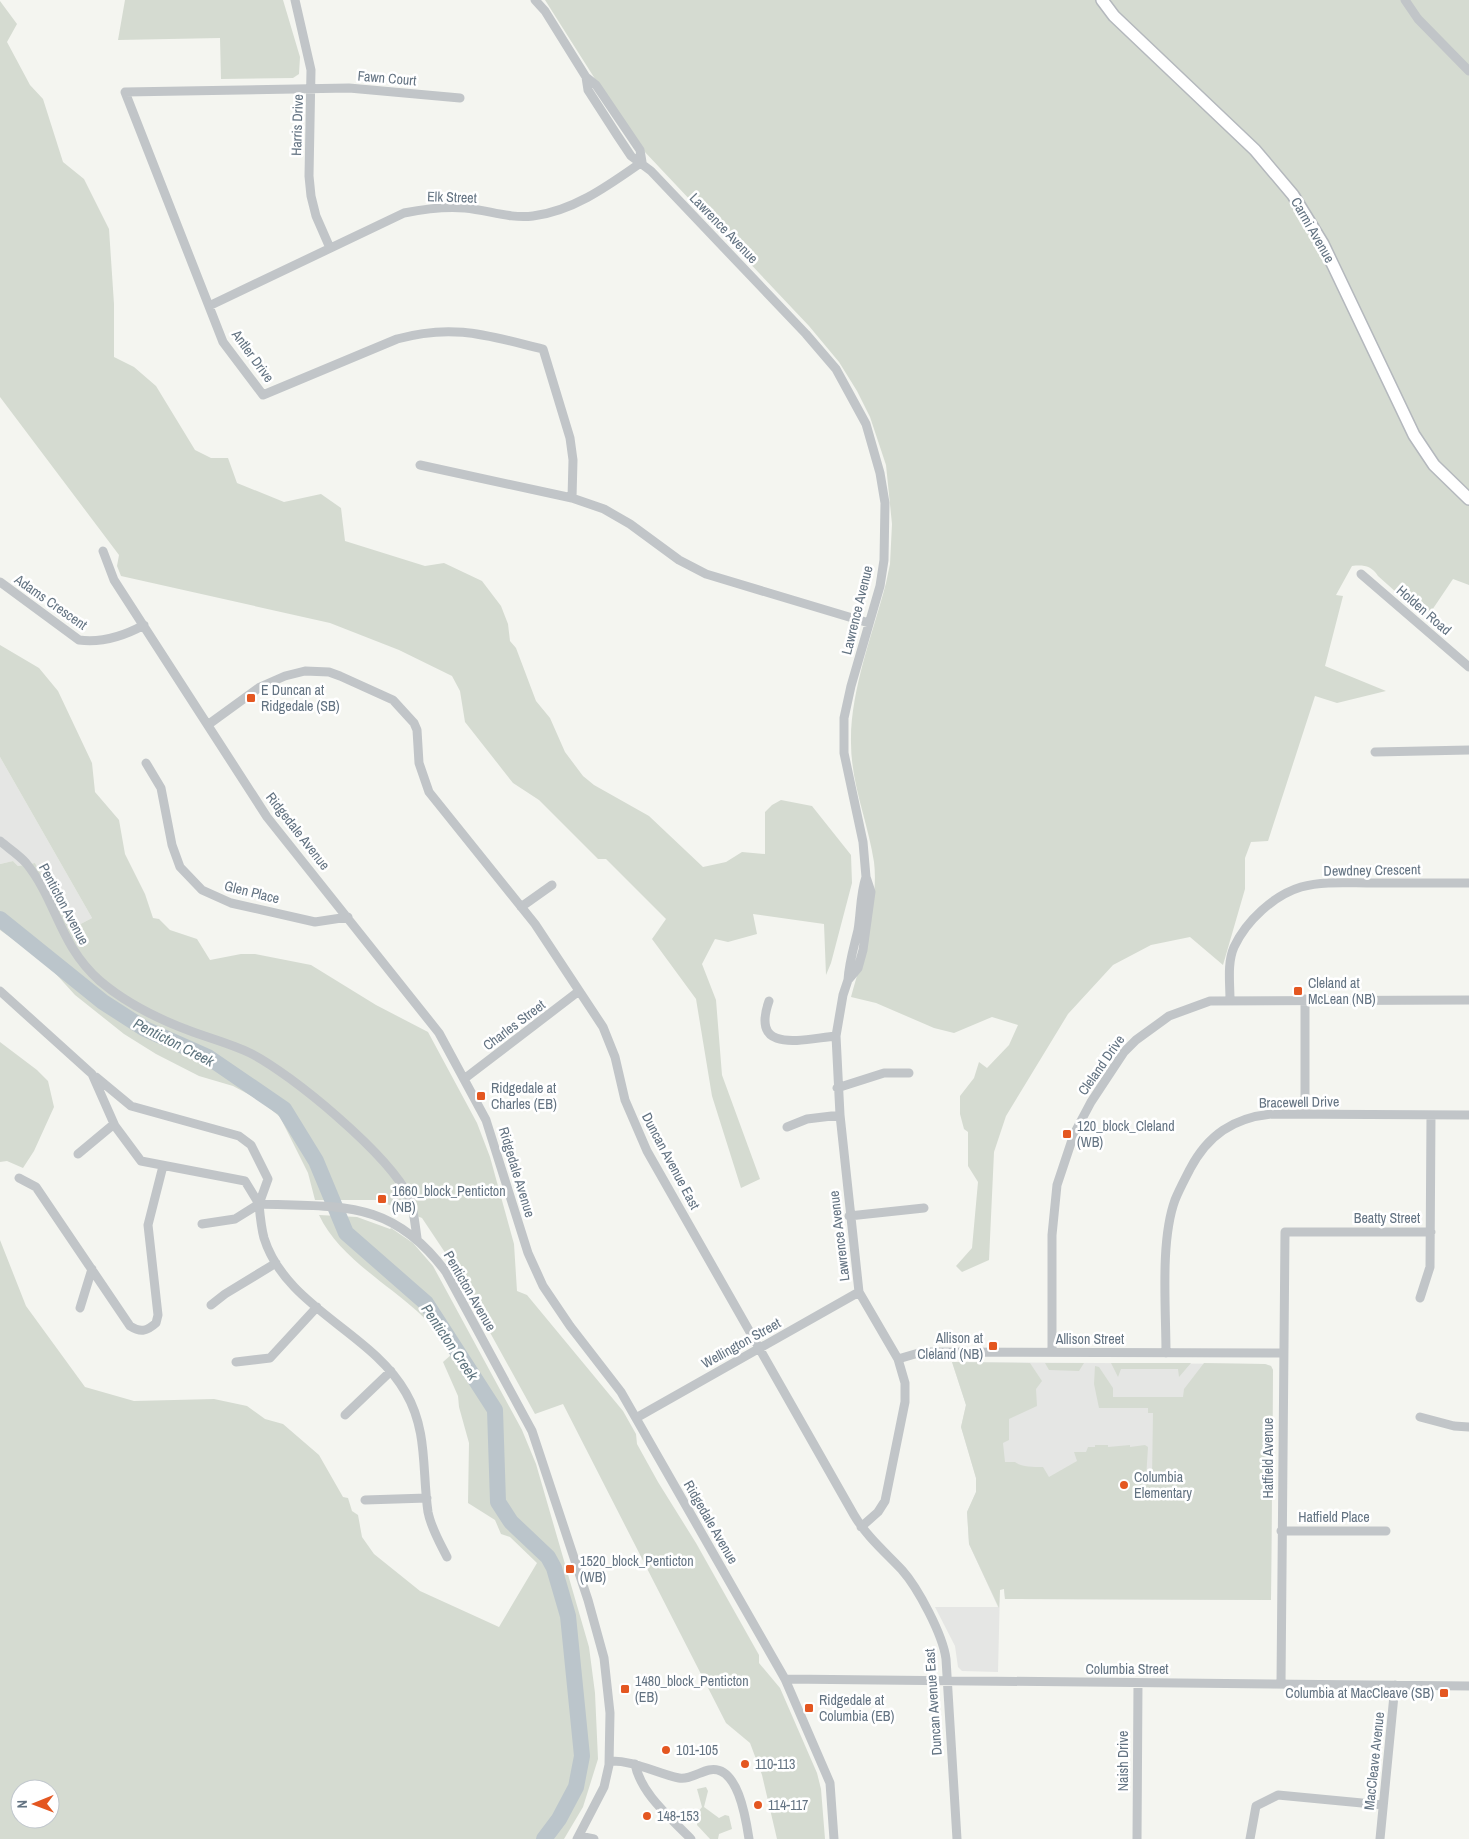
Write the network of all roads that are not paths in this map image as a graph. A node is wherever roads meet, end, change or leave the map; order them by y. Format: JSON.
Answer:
{"nodes":[{"id":1,"x":295,"y":0,"type":"edge"},
{"id":2,"x":536,"y":0,"type":"edge"},
{"id":3,"x":1102,"y":0,"type":"edge"},
{"id":4,"x":1405,"y":0,"type":"edge"},
{"id":5,"x":1469,"y":71,"type":"edge"},
{"id":6,"x":312,"y":89,"type":"junction"},
{"id":7,"x":460,"y":98,"type":"dead end"},
{"id":8,"x":642,"y":162,"type":"junction"},
{"id":9,"x":330,"y":248,"type":"junction"},
{"id":10,"x":209,"y":306,"type":"junction"},
{"id":11,"x":420,"y":465,"type":"dead end"},
{"id":12,"x":572,"y":498,"type":"junction"},
{"id":13,"x":1469,"y":499,"type":"edge"},
{"id":14,"x":103,"y":551,"type":"dead end"},
{"id":15,"x":1361,"y":574,"type":"dead end"},
{"id":16,"x":0,"y":582,"type":"edge"},
{"id":17,"x":869,"y":623,"type":"junction"},
{"id":18,"x":144,"y":625,"type":"junction"},
{"id":19,"x":1469,"y":667,"type":"edge"},
{"id":20,"x":209,"y":724,"type":"junction"},
{"id":21,"x":1469,"y":750,"type":"edge"},
{"id":22,"x":1375,"y":752,"type":"dead end"},
{"id":23,"x":146,"y":763,"type":"dead end"},
{"id":24,"x":0,"y":833,"type":"edge"},
{"id":25,"x":0,"y":841,"type":"edge"},
{"id":26,"x":1469,"y":883,"type":"edge"},
{"id":27,"x":552,"y":885,"type":"dead end"},
{"id":28,"x":521,"y":907,"type":"junction"},
{"id":29,"x":348,"y":917,"type":"junction"},
{"id":30,"x":0,"y":991,"type":"edge"},
{"id":31,"x":579,"y":991,"type":"junction"},
{"id":32,"x":1305,"y":999,"type":"junction"},
{"id":33,"x":1230,"y":1000,"type":"junction"},
{"id":34,"x":1469,"y":1000,"type":"edge"},
{"id":35,"x":769,"y":1001,"type":"dead end"},
{"id":36,"x":836,"y":1036,"type":"junction"},
{"id":37,"x":909,"y":1073,"type":"dead end"},
{"id":38,"x":92,"y":1074,"type":"junction"},
{"id":39,"x":464,"y":1079,"type":"junction"},
{"id":40,"x":837,"y":1088,"type":"junction"},
{"id":41,"x":1305,"y":1114,"type":"junction"},
{"id":42,"x":840,"y":1115,"type":"junction"},
{"id":43,"x":1431,"y":1115,"type":"junction"},
{"id":44,"x":1469,"y":1115,"type":"edge"},
{"id":45,"x":114,"y":1124,"type":"junction"},
{"id":46,"x":787,"y":1127,"type":"dead end"},
{"id":47,"x":78,"y":1154,"type":"dead end"},
{"id":48,"x":163,"y":1166,"type":"junction"},
{"id":49,"x":19,"y":1178,"type":"dead end"},
{"id":50,"x":259,"y":1204,"type":"junction"},
{"id":51,"x":924,"y":1208,"type":"dead end"},
{"id":52,"x":849,"y":1216,"type":"junction"},
{"id":53,"x":202,"y":1224,"type":"dead end"},
{"id":54,"x":1286,"y":1232,"type":"joint"},
{"id":55,"x":1431,"y":1232,"type":"junction"},
{"id":56,"x":417,"y":1238,"type":"junction"},
{"id":57,"x":276,"y":1263,"type":"junction"},
{"id":58,"x":92,"y":1269,"type":"junction"},
{"id":59,"x":859,"y":1292,"type":"junction"},
{"id":60,"x":1420,"y":1298,"type":"dead end"},
{"id":61,"x":211,"y":1305,"type":"dead end"},
{"id":62,"x":317,"y":1307,"type":"junction"},
{"id":63,"x":80,"y":1308,"type":"dead end"},
{"id":64,"x":759,"y":1349,"type":"junction"},
{"id":65,"x":1052,"y":1352,"type":"junction"},
{"id":66,"x":1166,"y":1353,"type":"junction"},
{"id":67,"x":1282,"y":1353,"type":"junction"},
{"id":68,"x":898,"y":1359,"type":"junction"},
{"id":69,"x":236,"y":1362,"type":"dead end"},
{"id":70,"x":391,"y":1372,"type":"junction"},
{"id":71,"x":345,"y":1415,"type":"dead end"},
{"id":72,"x":1420,"y":1417,"type":"dead end"},
{"id":73,"x":636,"y":1418,"type":"junction"},
{"id":74,"x":1469,"y":1427,"type":"edge"},
{"id":75,"x":427,"y":1498,"type":"junction"},
{"id":76,"x":365,"y":1500,"type":"dead end"},
{"id":77,"x":861,"y":1527,"type":"junction"},
{"id":78,"x":1282,"y":1531,"type":"junction"},
{"id":79,"x":1386,"y":1532,"type":"dead end"},
{"id":80,"x":447,"y":1557,"type":"dead end"},
{"id":81,"x":785,"y":1679,"type":"junction"},
{"id":82,"x":946,"y":1682,"type":"junction"},
{"id":83,"x":1138,"y":1683,"type":"junction"},
{"id":84,"x":1281,"y":1684,"type":"junction"},
{"id":85,"x":1395,"y":1685,"type":"junction"},
{"id":86,"x":1469,"y":1686,"type":"edge"},
{"id":87,"x":609,"y":1761,"type":"junction"},
{"id":88,"x":635,"y":1764,"type":"junction"},
{"id":89,"x":1383,"y":1805,"type":"junction"},
{"id":90,"x":578,"y":1837,"type":"edge"},
{"id":91,"x":594,"y":1839,"type":"edge"},
{"id":92,"x":691,"y":1839,"type":"edge"},
{"id":93,"x":749,"y":1839,"type":"edge"},
{"id":94,"x":834,"y":1839,"type":"edge"},
{"id":95,"x":956,"y":1839,"type":"edge"},
{"id":96,"x":1137,"y":1839,"type":"edge"},
{"id":97,"x":1250,"y":1839,"type":"edge"},
{"id":98,"x":1380,"y":1839,"type":"edge"}],
"edges":[{"from":1,"to":6,"type":"street","name":"Harris Drive"},
{"from":2,"to":8,"type":"street","name":"Lawrence Avenue"},
{"from":3,"to":13,"type":"street","name":"Carmi Avenue"},
{"from":4,"to":5,"type":"street"},
{"from":6,"to":7,"type":"street","name":"Fawn Court"},
{"from":6,"to":9,"type":"street","name":"Harris Drive"},
{"from":6,"to":10,"type":"street","name":"Antler Drive"},
{"from":8,"to":9,"type":"street","name":"Elk Street"},
{"from":8,"to":17,"type":"street","name":"Lawrence Avenue"},
{"from":9,"to":10,"type":"street","name":"Elk Street"},
{"from":10,"to":12,"type":"street","name":"Antler Drive"},
{"from":11,"to":12,"type":"street"},
{"from":12,"to":17,"type":"street"},
{"from":14,"to":18,"type":"street","name":"Ridgedale Avenue"},
{"from":15,"to":19,"type":"street","name":"Holden Road"},
{"from":16,"to":18,"type":"street","name":"Adams Crescent"},
{"from":17,"to":36,"type":"street","name":"Lawrence Avenue"},
{"from":18,"to":20,"type":"street","name":"Ridgedale Avenue"},
{"from":20,"to":28,"type":"street","name":"Duncan Avenue East"},
{"from":20,"to":29,"type":"street","name":"Ridgedale Avenue"},
{"from":21,"to":22,"type":"street"},
{"from":23,"to":29,"type":"street","name":"Glen Place"},
{"from":24,"to":25,"type":"street"},
{"from":25,"to":56,"type":"street","name":"Penticton Avenue"},
{"from":26,"to":33,"type":"street","name":"Dewdney Crescent"},
{"from":27,"to":28,"type":"street"},
{"from":28,"to":31,"type":"street","name":"Duncan Avenue East"},
{"from":29,"to":39,"type":"street","name":"Ridgedale Avenue"},
{"from":30,"to":38,"type":"street"},
{"from":31,"to":39,"type":"street","name":"Charles Street"},
{"from":31,"to":64,"type":"street","name":"Duncan Avenue East"},
{"from":32,"to":33,"type":"street","name":"Cleland Drive"},
{"from":32,"to":34,"type":"street","name":"Cleland Drive"},
{"from":32,"to":41,"type":"street"},
{"from":33,"to":65,"type":"street","name":"Cleland Drive"},
{"from":35,"to":36,"type":"street"},
{"from":36,"to":40,"type":"street","name":"Lawrence Avenue"},
{"from":37,"to":40,"type":"street"},
{"from":38,"to":45,"type":"street"},
{"from":38,"to":50,"type":"street"},
{"from":39,"to":73,"type":"street","name":"Ridgedale Avenue"},
{"from":40,"to":42,"type":"street","name":"Lawrence Avenue"},
{"from":41,"to":43,"type":"street","name":"Bracewell Drive"},
{"from":41,"to":66,"type":"street","name":"Bracewell Drive"},
{"from":42,"to":46,"type":"street"},
{"from":42,"to":52,"type":"street","name":"Lawrence Avenue"},
{"from":43,"to":44,"type":"street","name":"Bracewell Drive"},
{"from":43,"to":55,"type":"street","name":"Beatty Street"},
{"from":45,"to":47,"type":"street"},
{"from":45,"to":48,"type":"street"},
{"from":48,"to":50,"type":"street"},
{"from":48,"to":58,"type":"street"},
{"from":49,"to":58,"type":"street"},
{"from":50,"to":53,"type":"street"},
{"from":50,"to":56,"type":"street"},
{"from":50,"to":57,"type":"street"},
{"from":51,"to":52,"type":"street"},
{"from":52,"to":59,"type":"street","name":"Lawrence Avenue"},
{"from":54,"to":55,"type":"street","name":"Beatty Street"},
{"from":54,"to":67,"type":"street","name":"Hatfield Avenue"},
{"from":55,"to":60,"type":"street"},
{"from":56,"to":87,"type":"street","name":"Penticton Avenue"},
{"from":57,"to":61,"type":"street"},
{"from":57,"to":62,"type":"street"},
{"from":58,"to":63,"type":"street"},
{"from":59,"to":64,"type":"street","name":"Wellington Street"},
{"from":59,"to":68,"type":"street","name":"Lawrence Avenue"},
{"from":62,"to":69,"type":"street"},
{"from":62,"to":70,"type":"street"},
{"from":64,"to":73,"type":"street","name":"Wellington Street"},
{"from":64,"to":77,"type":"street","name":"Duncan Avenue East"},
{"from":65,"to":66,"type":"street","name":"Allison Street"},
{"from":65,"to":68,"type":"street","name":"Allison Street"},
{"from":66,"to":67,"type":"street","name":"Allison Street"},
{"from":67,"to":78,"type":"street","name":"Hatfield Avenue"},
{"from":68,"to":77,"type":"street","name":"Lawrence Avenue"},
{"from":70,"to":71,"type":"street"},
{"from":70,"to":75,"type":"street"},
{"from":72,"to":74,"type":"street"},
{"from":73,"to":81,"type":"street","name":"Ridgedale Avenue"},
{"from":75,"to":76,"type":"street"},
{"from":75,"to":80,"type":"street"},
{"from":77,"to":82,"type":"street","name":"Duncan Avenue East"},
{"from":78,"to":79,"type":"street","name":"Hatfield Place"},
{"from":78,"to":84,"type":"street","name":"Hatfield Avenue"},
{"from":81,"to":82,"type":"street","name":"Columbia Street"},
{"from":81,"to":94,"type":"street","name":"Ridgedale Avenue"},
{"from":82,"to":83,"type":"street","name":"Columbia Street"},
{"from":82,"to":95,"type":"street","name":"Duncan Avenue East"},
{"from":83,"to":84,"type":"street","name":"Columbia Street"},
{"from":83,"to":96,"type":"street","name":"Naish Drive"},
{"from":84,"to":85,"type":"street","name":"Columbia Street"},
{"from":85,"to":86,"type":"street","name":"Columbia Street"},
{"from":85,"to":89,"type":"street","name":"MacCleave Avenue"},
{"from":87,"to":88,"type":"street"},
{"from":87,"to":90,"type":"street","name":"Penticton Avenue"},
{"from":88,"to":92,"type":"street"},
{"from":88,"to":93,"type":"street"},
{"from":89,"to":97,"type":"street"},
{"from":89,"to":98,"type":"street","name":"MacCleave Avenue"},
{"from":90,"to":91,"type":"street"}]}
